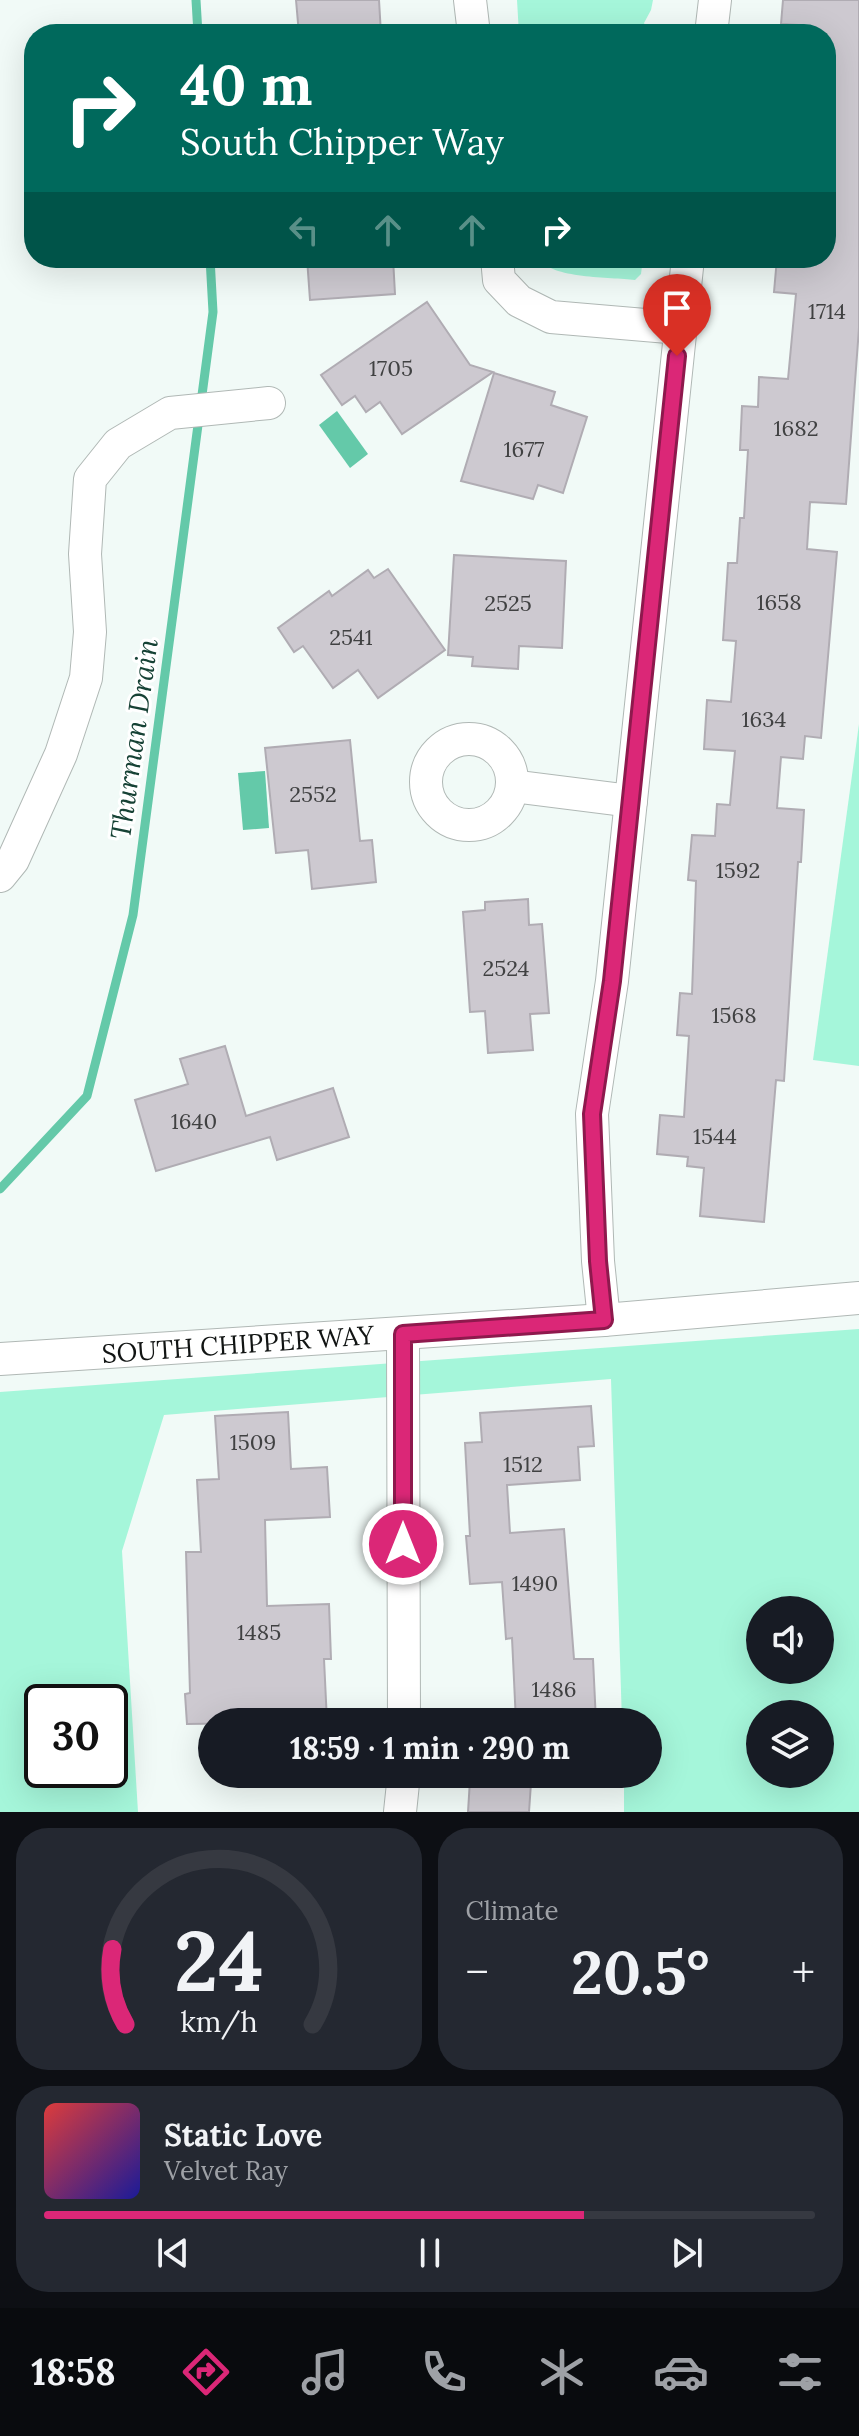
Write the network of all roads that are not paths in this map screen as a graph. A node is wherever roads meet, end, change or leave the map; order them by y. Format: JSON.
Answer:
{"nodes":[{"id":1,"x":470,"y":0,"type":"edge"},
{"id":2,"x":715,"y":0,"type":"edge"},
{"id":3,"x":473,"y":24,"type":"edge"},
{"id":4,"x":712,"y":24,"type":"edge"},
{"id":5,"x":498,"y":268,"type":"edge"},
{"id":6,"x":687,"y":268,"type":"edge"},
{"id":7,"x":680,"y":328,"type":"junction"},
{"id":8,"x":269,"y":403,"type":"dead end"},
{"id":9,"x":512,"y":786,"type":"dead end"},
{"id":10,"x":631,"y":801,"type":"junction"},
{"id":11,"x":0,"y":876,"type":"edge"},
{"id":12,"x":859,"y":1298,"type":"edge"},
{"id":13,"x":604,"y":1320,"type":"junction"},
{"id":14,"x":403,"y":1334,"type":"junction"},
{"id":15,"x":0,"y":1359,"type":"edge"},
{"id":16,"x":404,"y":1708,"type":"edge"},
{"id":17,"x":403,"y":1788,"type":"edge"},
{"id":18,"x":400,"y":1812,"type":"edge"}],
"edges":[{"from":1,"to":3,"type":"street"},
{"from":2,"to":4,"type":"street"},
{"from":5,"to":7,"type":"street"},
{"from":6,"to":7,"type":"street"},
{"from":7,"to":10,"type":"street"},
{"from":8,"to":11,"type":"street"},
{"from":9,"to":10,"type":"street"},
{"from":10,"to":13,"type":"street"},
{"from":12,"to":13,"type":"street","name":"SOUTH CHIPPER WAY"},
{"from":13,"to":14,"type":"street","name":"SOUTH CHIPPER WAY"},
{"from":14,"to":15,"type":"street","name":"SOUTH CHIPPER WAY"},
{"from":14,"to":16,"type":"street"},
{"from":17,"to":18,"type":"street"}]}
